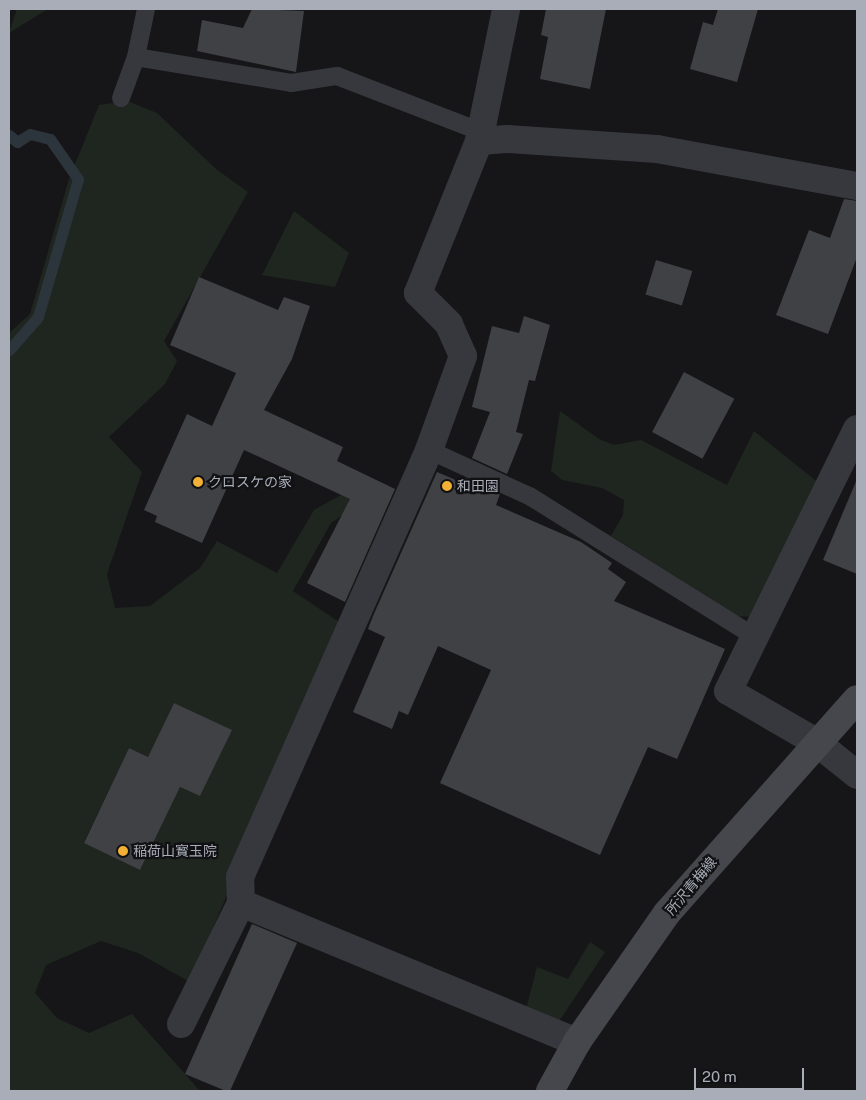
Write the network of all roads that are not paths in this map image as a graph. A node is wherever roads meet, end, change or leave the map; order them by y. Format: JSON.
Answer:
{"nodes":[{"id":1,"x":146,"y":9,"type":"edge"},
{"id":2,"x":506,"y":9,"type":"edge"},
{"id":3,"x":136,"y":56,"type":"junction"},
{"id":4,"x":121,"y":98,"type":"dead end"},
{"id":5,"x":479,"y":136,"type":"junction"},
{"id":6,"x":857,"y":186,"type":"edge"},
{"id":7,"x":857,"y":429,"type":"edge"},
{"id":8,"x":429,"y":450,"type":"junction"},
{"id":9,"x":755,"y":637,"type":"junction"},
{"id":10,"x":857,"y":699,"type":"edge"},
{"id":11,"x":816,"y":742,"type":"junction"},
{"id":12,"x":857,"y":775,"type":"edge"},
{"id":13,"x":240,"y":903,"type":"junction"},
{"id":14,"x":181,"y":1024,"type":"dead end"},
{"id":15,"x":577,"y":1042,"type":"junction"},
{"id":16,"x":550,"y":1091,"type":"edge"}],
"edges":[{"from":1,"to":3,"type":"lane"},
{"from":2,"to":5,"type":"street"},
{"from":3,"to":4,"type":"lane"},
{"from":3,"to":5,"type":"lane"},
{"from":5,"to":6,"type":"street"},
{"from":5,"to":8,"type":"street"},
{"from":7,"to":9,"type":"street"},
{"from":8,"to":9,"type":"lane"},
{"from":8,"to":13,"type":"street"},
{"from":9,"to":11,"type":"street"},
{"from":10,"to":11,"type":"main road","name":"所沢青梅線"},
{"from":11,"to":12,"type":"street"},
{"from":11,"to":15,"type":"main road","name":"所沢青梅線"},
{"from":13,"to":14,"type":"street"},
{"from":13,"to":15,"type":"street"},
{"from":15,"to":16,"type":"main road","name":"所沢青梅線"}]}
